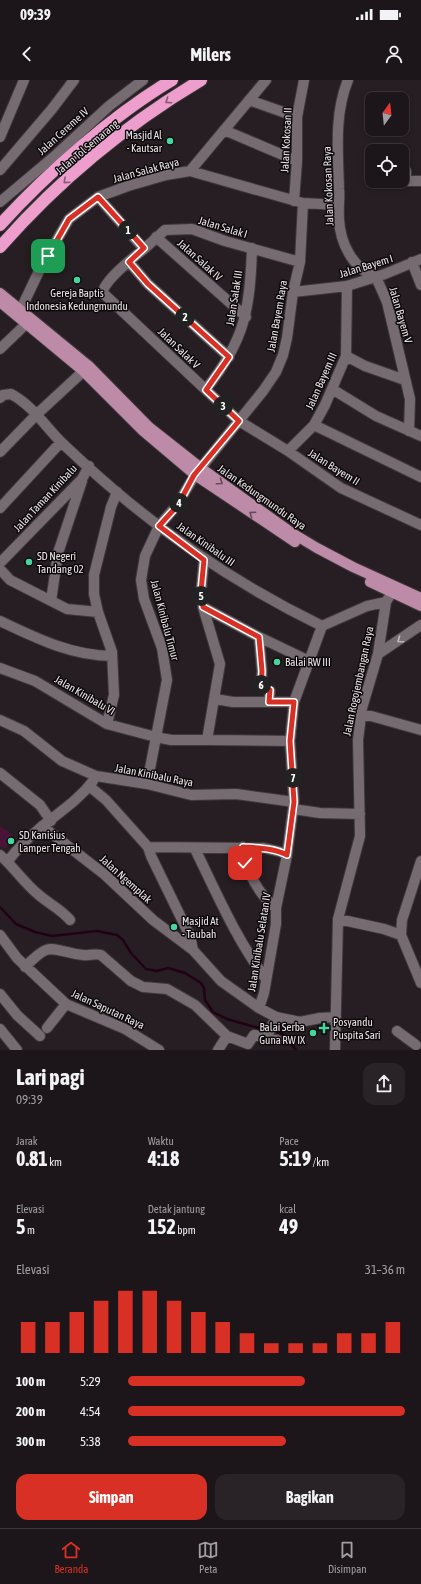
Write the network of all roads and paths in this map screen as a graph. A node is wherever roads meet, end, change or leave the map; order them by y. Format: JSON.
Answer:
{"nodes":[{"id":1,"x":24,"y":80,"type":"edge"},
{"id":2,"x":74,"y":80,"type":"edge"},
{"id":3,"x":143,"y":80,"type":"edge"},
{"id":4,"x":172,"y":80,"type":"edge"},
{"id":5,"x":201,"y":80,"type":"edge"},
{"id":6,"x":266,"y":80,"type":"edge"},
{"id":7,"x":303,"y":80,"type":"edge"},
{"id":8,"x":348,"y":80,"type":"edge"},
{"id":9,"x":249,"y":100,"type":"junction"},
{"id":10,"x":297,"y":117,"type":"junction"},
{"id":11,"x":224,"y":130,"type":"junction"},
{"id":12,"x":0,"y":137,"type":"edge"},
{"id":13,"x":297,"y":161,"type":"junction"},
{"id":14,"x":0,"y":170,"type":"edge"},
{"id":15,"x":190,"y":171,"type":"junction"},
{"id":16,"x":409,"y":181,"type":"edge"},
{"id":17,"x":421,"y":181,"type":"edge"},
{"id":18,"x":98,"y":197,"type":"junction"},
{"id":19,"x":0,"y":202,"type":"edge"},
{"id":20,"x":298,"y":202,"type":"junction"},
{"id":21,"x":338,"y":205,"type":"junction"},
{"id":22,"x":0,"y":225,"type":"edge"},
{"id":23,"x":156,"y":237,"type":"junction"},
{"id":24,"x":0,"y":247,"type":"edge"},
{"id":25,"x":144,"y":248,"type":"junction"},
{"id":26,"x":252,"y":248,"type":"junction"},
{"id":27,"x":417,"y":261,"type":"edge"},
{"id":28,"x":129,"y":262,"type":"junction"},
{"id":29,"x":300,"y":262,"type":"junction"},
{"id":30,"x":376,"y":277,"type":"junction"},
{"id":31,"x":421,"y":285,"type":"edge"},
{"id":32,"x":347,"y":286,"type":"junction"},
{"id":33,"x":102,"y":292,"type":"joint"},
{"id":34,"x":293,"y":292,"type":"junction"},
{"id":35,"x":0,"y":293,"type":"edge"},
{"id":36,"x":0,"y":302,"type":"edge"},
{"id":37,"x":20,"y":311,"type":"junction"},
{"id":38,"x":246,"y":317,"type":"junction"},
{"id":39,"x":25,"y":325,"type":"junction"},
{"id":40,"x":0,"y":349,"type":"edge"},
{"id":41,"x":346,"y":356,"type":"junction"},
{"id":42,"x":229,"y":357,"type":"junction"},
{"id":43,"x":86,"y":369,"type":"junction"},
{"id":44,"x":405,"y":380,"type":"junction"},
{"id":45,"x":332,"y":389,"type":"junction"},
{"id":46,"x":206,"y":390,"type":"junction"},
{"id":47,"x":4,"y":396,"type":"edge"},
{"id":48,"x":36,"y":415,"type":"junction"},
{"id":49,"x":239,"y":421,"type":"junction"},
{"id":50,"x":314,"y":425,"type":"junction"},
{"id":51,"x":409,"y":431,"type":"junction"},
{"id":52,"x":421,"y":436,"type":"edge"},
{"id":53,"x":62,"y":442,"type":"junction"},
{"id":54,"x":288,"y":451,"type":"junction"},
{"id":55,"x":0,"y":452,"type":"edge"},
{"id":56,"x":89,"y":466,"type":"junction"},
{"id":57,"x":198,"y":472,"type":"junction"},
{"id":58,"x":421,"y":477,"type":"edge"},
{"id":59,"x":117,"y":492,"type":"junction"},
{"id":60,"x":74,"y":494,"type":"junction"},
{"id":61,"x":0,"y":508,"type":"edge"},
{"id":62,"x":421,"y":525,"type":"edge"},
{"id":63,"x":159,"y":526,"type":"junction"},
{"id":64,"x":204,"y":560,"type":"junction"},
{"id":65,"x":0,"y":563,"type":"edge"},
{"id":66,"x":0,"y":569,"type":"edge"},
{"id":67,"x":391,"y":594,"type":"junction"},
{"id":68,"x":421,"y":598,"type":"edge"},
{"id":69,"x":51,"y":601,"type":"junction"},
{"id":70,"x":421,"y":606,"type":"edge"},
{"id":71,"x":203,"y":607,"type":"junction"},
{"id":72,"x":98,"y":612,"type":"junction"},
{"id":73,"x":0,"y":621,"type":"edge"},
{"id":74,"x":421,"y":625,"type":"edge"},
{"id":75,"x":322,"y":626,"type":"junction"},
{"id":76,"x":259,"y":637,"type":"junction"},
{"id":77,"x":378,"y":654,"type":"junction"},
{"id":78,"x":112,"y":656,"type":"junction"},
{"id":79,"x":309,"y":661,"type":"junction"},
{"id":80,"x":0,"y":668,"type":"edge"},
{"id":81,"x":215,"y":699,"type":"junction"},
{"id":82,"x":269,"y":702,"type":"junction"},
{"id":83,"x":294,"y":702,"type":"junction"},
{"id":84,"x":362,"y":716,"type":"junction"},
{"id":85,"x":0,"y":720,"type":"edge"},
{"id":86,"x":107,"y":724,"type":"junction"},
{"id":87,"x":421,"y":730,"type":"edge"},
{"id":88,"x":156,"y":737,"type":"junction"},
{"id":89,"x":207,"y":740,"type":"junction"},
{"id":90,"x":290,"y":741,"type":"junction"},
{"id":91,"x":0,"y":773,"type":"edge"},
{"id":92,"x":96,"y":776,"type":"junction"},
{"id":93,"x":147,"y":784,"type":"junction"},
{"id":94,"x":89,"y":786,"type":"junction"},
{"id":95,"x":293,"y":806,"type":"junction"},
{"id":96,"x":360,"y":814,"type":"junction"},
{"id":97,"x":51,"y":821,"type":"junction"},
{"id":98,"x":42,"y":826,"type":"junction"},
{"id":99,"x":148,"y":847,"type":"junction"},
{"id":100,"x":243,"y":847,"type":"junction"},
{"id":101,"x":195,"y":849,"type":"junction"},
{"id":102,"x":287,"y":855,"type":"junction"},
{"id":103,"x":4,"y":858,"type":"edge"},
{"id":104,"x":421,"y":861,"type":"edge"},
{"id":105,"x":418,"y":889,"type":"edge"},
{"id":106,"x":276,"y":908,"type":"junction"},
{"id":107,"x":338,"y":919,"type":"junction"},
{"id":108,"x":70,"y":920,"type":"dead end"},
{"id":109,"x":0,"y":935,"type":"edge"},
{"id":110,"x":401,"y":935,"type":"junction"},
{"id":111,"x":194,"y":950,"type":"junction"},
{"id":112,"x":25,"y":966,"type":"junction"},
{"id":113,"x":266,"y":979,"type":"junction"},
{"id":114,"x":421,"y":983,"type":"edge"},
{"id":115,"x":0,"y":994,"type":"edge"},
{"id":116,"x":66,"y":1004,"type":"junction"},
{"id":117,"x":259,"y":1008,"type":"junction"},
{"id":118,"x":276,"y":1016,"type":"junction"},
{"id":119,"x":336,"y":1017,"type":"junction"},
{"id":120,"x":47,"y":1028,"type":"dead end"},
{"id":121,"x":0,"y":1029,"type":"edge"},
{"id":122,"x":397,"y":1031,"type":"dead end"},
{"id":123,"x":40,"y":1036,"type":"dead end"},
{"id":124,"x":227,"y":1036,"type":"junction"},
{"id":125,"x":267,"y":1037,"type":"junction"},
{"id":126,"x":277,"y":1040,"type":"dead end"},
{"id":127,"x":417,"y":1044,"type":"edge"},
{"id":128,"x":17,"y":1050,"type":"edge"},
{"id":129,"x":160,"y":1050,"type":"edge"},
{"id":130,"x":218,"y":1050,"type":"edge"},
{"id":131,"x":335,"y":1050,"type":"edge"}],
"edges":[{"from":1,"to":12,"type":"street"},
{"from":2,"to":14,"type":"street"},
{"from":3,"to":19,"type":"street","name":"Jalan Cereme IV"},
{"from":4,"to":22,"type":"highway","name":"Jalan Tol Semarang"},
{"from":5,"to":24,"type":"highway","name":"Jalan Tol Semarang","one_way":true},
{"from":6,"to":9,"type":"street"},
{"from":7,"to":10,"type":"street","name":"Jalan Kokosan II"},
{"from":8,"to":21,"type":"street","name":"Jalan Kokosan Raya"},
{"from":9,"to":10,"type":"street"},
{"from":9,"to":11,"type":"street"},
{"from":10,"to":13,"type":"street","name":"Jalan Kokosan II"},
{"from":11,"to":13,"type":"street"},
{"from":11,"to":15,"type":"street"},
{"from":13,"to":20,"type":"street","name":"Jalan Kokosan II"},
{"from":15,"to":18,"type":"street","name":"Jalan Salak Raya"},
{"from":15,"to":20,"type":"street","name":"Jalan Salak Raya"},
{"from":16,"to":17,"type":"street"},
{"from":18,"to":25,"type":"street"},
{"from":18,"to":37,"type":"street","name":"Jalan Salak Raya"},
{"from":20,"to":21,"type":"street","name":"Jalan Salak Raya"},
{"from":20,"to":29,"type":"street","name":"Jalan Bayem Raya"},
{"from":21,"to":30,"type":"street","name":"Jalan Kokosan Raya"},
{"from":23,"to":25,"type":"street","name":"Jalan Salak I"},
{"from":23,"to":26,"type":"street","name":"Jalan Salak I"},
{"from":23,"to":38,"type":"street","name":"Jalan Salak IV"},
{"from":25,"to":28,"type":"street","name":"Jalan Salak I"},
{"from":26,"to":29,"type":"street","name":"Jalan Salak I"},
{"from":26,"to":38,"type":"street","name":"Jalan Salak III"},
{"from":27,"to":30,"type":"street","name":"Jalan Bayem I"},
{"from":27,"to":31,"type":"street"},
{"from":28,"to":33,"type":"street","name":"Jalan Salak I"},
{"from":28,"to":42,"type":"street"},
{"from":29,"to":34,"type":"street","name":"Jalan Bayem Raya"},
{"from":30,"to":32,"type":"street","name":"Jalan Bayem I"},
{"from":30,"to":44,"type":"street","name":"Jalan Bayem V"},
{"from":32,"to":34,"type":"street","name":"Jalan Bayem I"},
{"from":32,"to":41,"type":"street","name":"Jalan Bayem III"},
{"from":33,"to":46,"type":"street","name":"Jalan Salak V"},
{"from":34,"to":49,"type":"street","name":"Jalan Bayem Raya"},
{"from":35,"to":37,"type":"main road","name":"Jalan Kedungmundu Raya"},
{"from":36,"to":39,"type":"main road","name":"Jalan Kedungmundu Raya"},
{"from":37,"to":43,"type":"main road","name":"Jalan Kedungmundu Raya"},
{"from":38,"to":42,"type":"street","name":"Jalan Salak III"},
{"from":39,"to":40,"type":"street"},
{"from":39,"to":43,"type":"main road","name":"Jalan Kedungmundu Raya"},
{"from":41,"to":44,"type":"street"},
{"from":41,"to":45,"type":"street","name":"Jalan Bayem III"},
{"from":42,"to":46,"type":"street","name":"Jalan Salak III"},
{"from":43,"to":48,"type":"street"},
{"from":43,"to":57,"type":"main road","name":"Jalan Kedungmundu Raya"},
{"from":44,"to":51,"type":"street","name":"Jalan Bayem V"},
{"from":45,"to":50,"type":"street","name":"Jalan Bayem III"},
{"from":45,"to":51,"type":"street"},
{"from":46,"to":49,"type":"street","name":"Jalan Salak V"},
{"from":47,"to":48,"type":"street","name":"Jalan Kinibalu III"},
{"from":48,"to":53,"type":"street","name":"Jalan Kinibalu III"},
{"from":48,"to":55,"type":"street"},
{"from":49,"to":54,"type":"street","name":"Jalan Bayem II"},
{"from":49,"to":57,"type":"street","name":"Jalan Bayem Raya"},
{"from":50,"to":54,"type":"street","name":"Jalan Bayem III"},
{"from":50,"to":58,"type":"street"},
{"from":51,"to":52,"type":"street"},
{"from":53,"to":56,"type":"street","name":"Jalan Kinibalu III"},
{"from":53,"to":61,"type":"street"},
{"from":54,"to":62,"type":"street","name":"Jalan Bayem II"},
{"from":56,"to":59,"type":"street","name":"Jalan Kinibalu III"},
{"from":56,"to":60,"type":"street","name":"Jalan Taman Kinibalu"},
{"from":57,"to":63,"type":"street","name":"Jalan Kinibalu Timur"},
{"from":57,"to":67,"type":"main road","name":"Jalan Kedungmundu Raya"},
{"from":59,"to":63,"type":"street","name":"Jalan Kinibalu III"},
{"from":59,"to":72,"type":"street"},
{"from":60,"to":65,"type":"street","name":"Jalan Taman Kinibalu"},
{"from":60,"to":69,"type":"street","name":"Jalan Taman Kinibalu"},
{"from":63,"to":64,"type":"street","name":"Jalan Kinibalu III"},
{"from":63,"to":88,"type":"street","name":"Jalan Kinibalu Timur"},
{"from":64,"to":71,"type":"street"},
{"from":64,"to":75,"type":"street","name":"Jalan Kinibalu III"},
{"from":66,"to":69,"type":"street"},
{"from":67,"to":68,"type":"main road","name":"Jalan Kedungmundu Raya"},
{"from":67,"to":70,"type":"main road","name":"Jalan Kedungmundu Raya"},
{"from":67,"to":75,"type":"street"},
{"from":67,"to":77,"type":"street","name":"Jalan Rogojembangan Raya"},
{"from":69,"to":72,"type":"street"},
{"from":71,"to":76,"type":"street"},
{"from":71,"to":81,"type":"street"},
{"from":72,"to":78,"type":"street"},
{"from":73,"to":78,"type":"street"},
{"from":74,"to":77,"type":"street","one_way":true},
{"from":75,"to":79,"type":"street"},
{"from":76,"to":79,"type":"street"},
{"from":76,"to":82,"type":"street"},
{"from":77,"to":84,"type":"street","name":"Jalan Rogojembangan Raya"},
{"from":78,"to":86,"type":"street"},
{"from":79,"to":83,"type":"street"},
{"from":80,"to":86,"type":"street","name":"Jalan Kinibalu VI"},
{"from":81,"to":82,"type":"street"},
{"from":81,"to":89,"type":"street"},
{"from":82,"to":83,"type":"street"},
{"from":83,"to":90,"type":"street"},
{"from":84,"to":87,"type":"street"},
{"from":84,"to":96,"type":"street","name":"Jalan Rogojembangan Raya"},
{"from":85,"to":92,"type":"street","name":"Jalan Kinibalu Raya"},
{"from":86,"to":88,"type":"street","name":"Jalan Kinibalu VI"},
{"from":88,"to":89,"type":"street","name":"Jalan Kinibalu VI"},
{"from":88,"to":93,"type":"street","name":"Jalan Kinibalu Timur"},
{"from":89,"to":90,"type":"street","name":"Jalan Kinibalu VI"},
{"from":90,"to":95,"type":"street"},
{"from":91,"to":97,"type":"street"},
{"from":92,"to":93,"type":"street","name":"Jalan Kinibalu Raya"},
{"from":92,"to":94,"type":"street"},
{"from":93,"to":95,"type":"street","name":"Jalan Kinibalu Raya"},
{"from":94,"to":97,"type":"street"},
{"from":94,"to":99,"type":"street","name":"Jalan Ngemplak"},
{"from":95,"to":96,"type":"street","name":"Jalan Kinibalu Raya"},
{"from":95,"to":102,"type":"street","name":"Jalan Kinibalu Selatan IV"},
{"from":96,"to":107,"type":"street","name":"Jalan Rogojembangan Raya"},
{"from":97,"to":98,"type":"street"},
{"from":98,"to":103,"type":"street"},
{"from":98,"to":111,"type":"street","name":"Jalan Ngemplak"},
{"from":99,"to":101,"type":"street"},
{"from":99,"to":111,"type":"street","name":"Jalan Ngemplak"},
{"from":100,"to":101,"type":"street"},
{"from":100,"to":102,"type":"street"},
{"from":100,"to":106,"type":"street"},
{"from":101,"to":113,"type":"street"},
{"from":102,"to":106,"type":"street","name":"Jalan Kinibalu Selatan IV"},
{"from":103,"to":108,"type":"street"},
{"from":104,"to":105,"type":"street"},
{"from":105,"to":110,"type":"street"},
{"from":106,"to":113,"type":"street","name":"Jalan Kinibalu Selatan IV"},
{"from":107,"to":110,"type":"street"},
{"from":107,"to":119,"type":"street","name":"Jalan Rogojembangan Raya"},
{"from":109,"to":112,"type":"street","name":"Jalan Saputan Raya"},
{"from":110,"to":114,"type":"street"},
{"from":111,"to":117,"type":"street","name":"Jalan Ngemplak"},
{"from":112,"to":116,"type":"street","name":"Jalan Saputan Raya"},
{"from":112,"to":124,"type":"street"},
{"from":113,"to":117,"type":"street","name":"Jalan Kinibalu Selatan IV"},
{"from":115,"to":123,"type":"street"},
{"from":116,"to":120,"type":"street"},
{"from":116,"to":129,"type":"street","name":"Jalan Saputan Raya"},
{"from":117,"to":118,"type":"street","name":"Jalan Ngemplak"},
{"from":118,"to":119,"type":"street","name":"Jalan Ngemplak"},
{"from":118,"to":125,"type":"street"},
{"from":119,"to":131,"type":"street","name":"Jalan Rogojembangan Raya"},
{"from":121,"to":128,"type":"street"},
{"from":122,"to":127,"type":"street"},
{"from":124,"to":125,"type":"street"},
{"from":124,"to":130,"type":"street"},
{"from":125,"to":126,"type":"street"}]}
